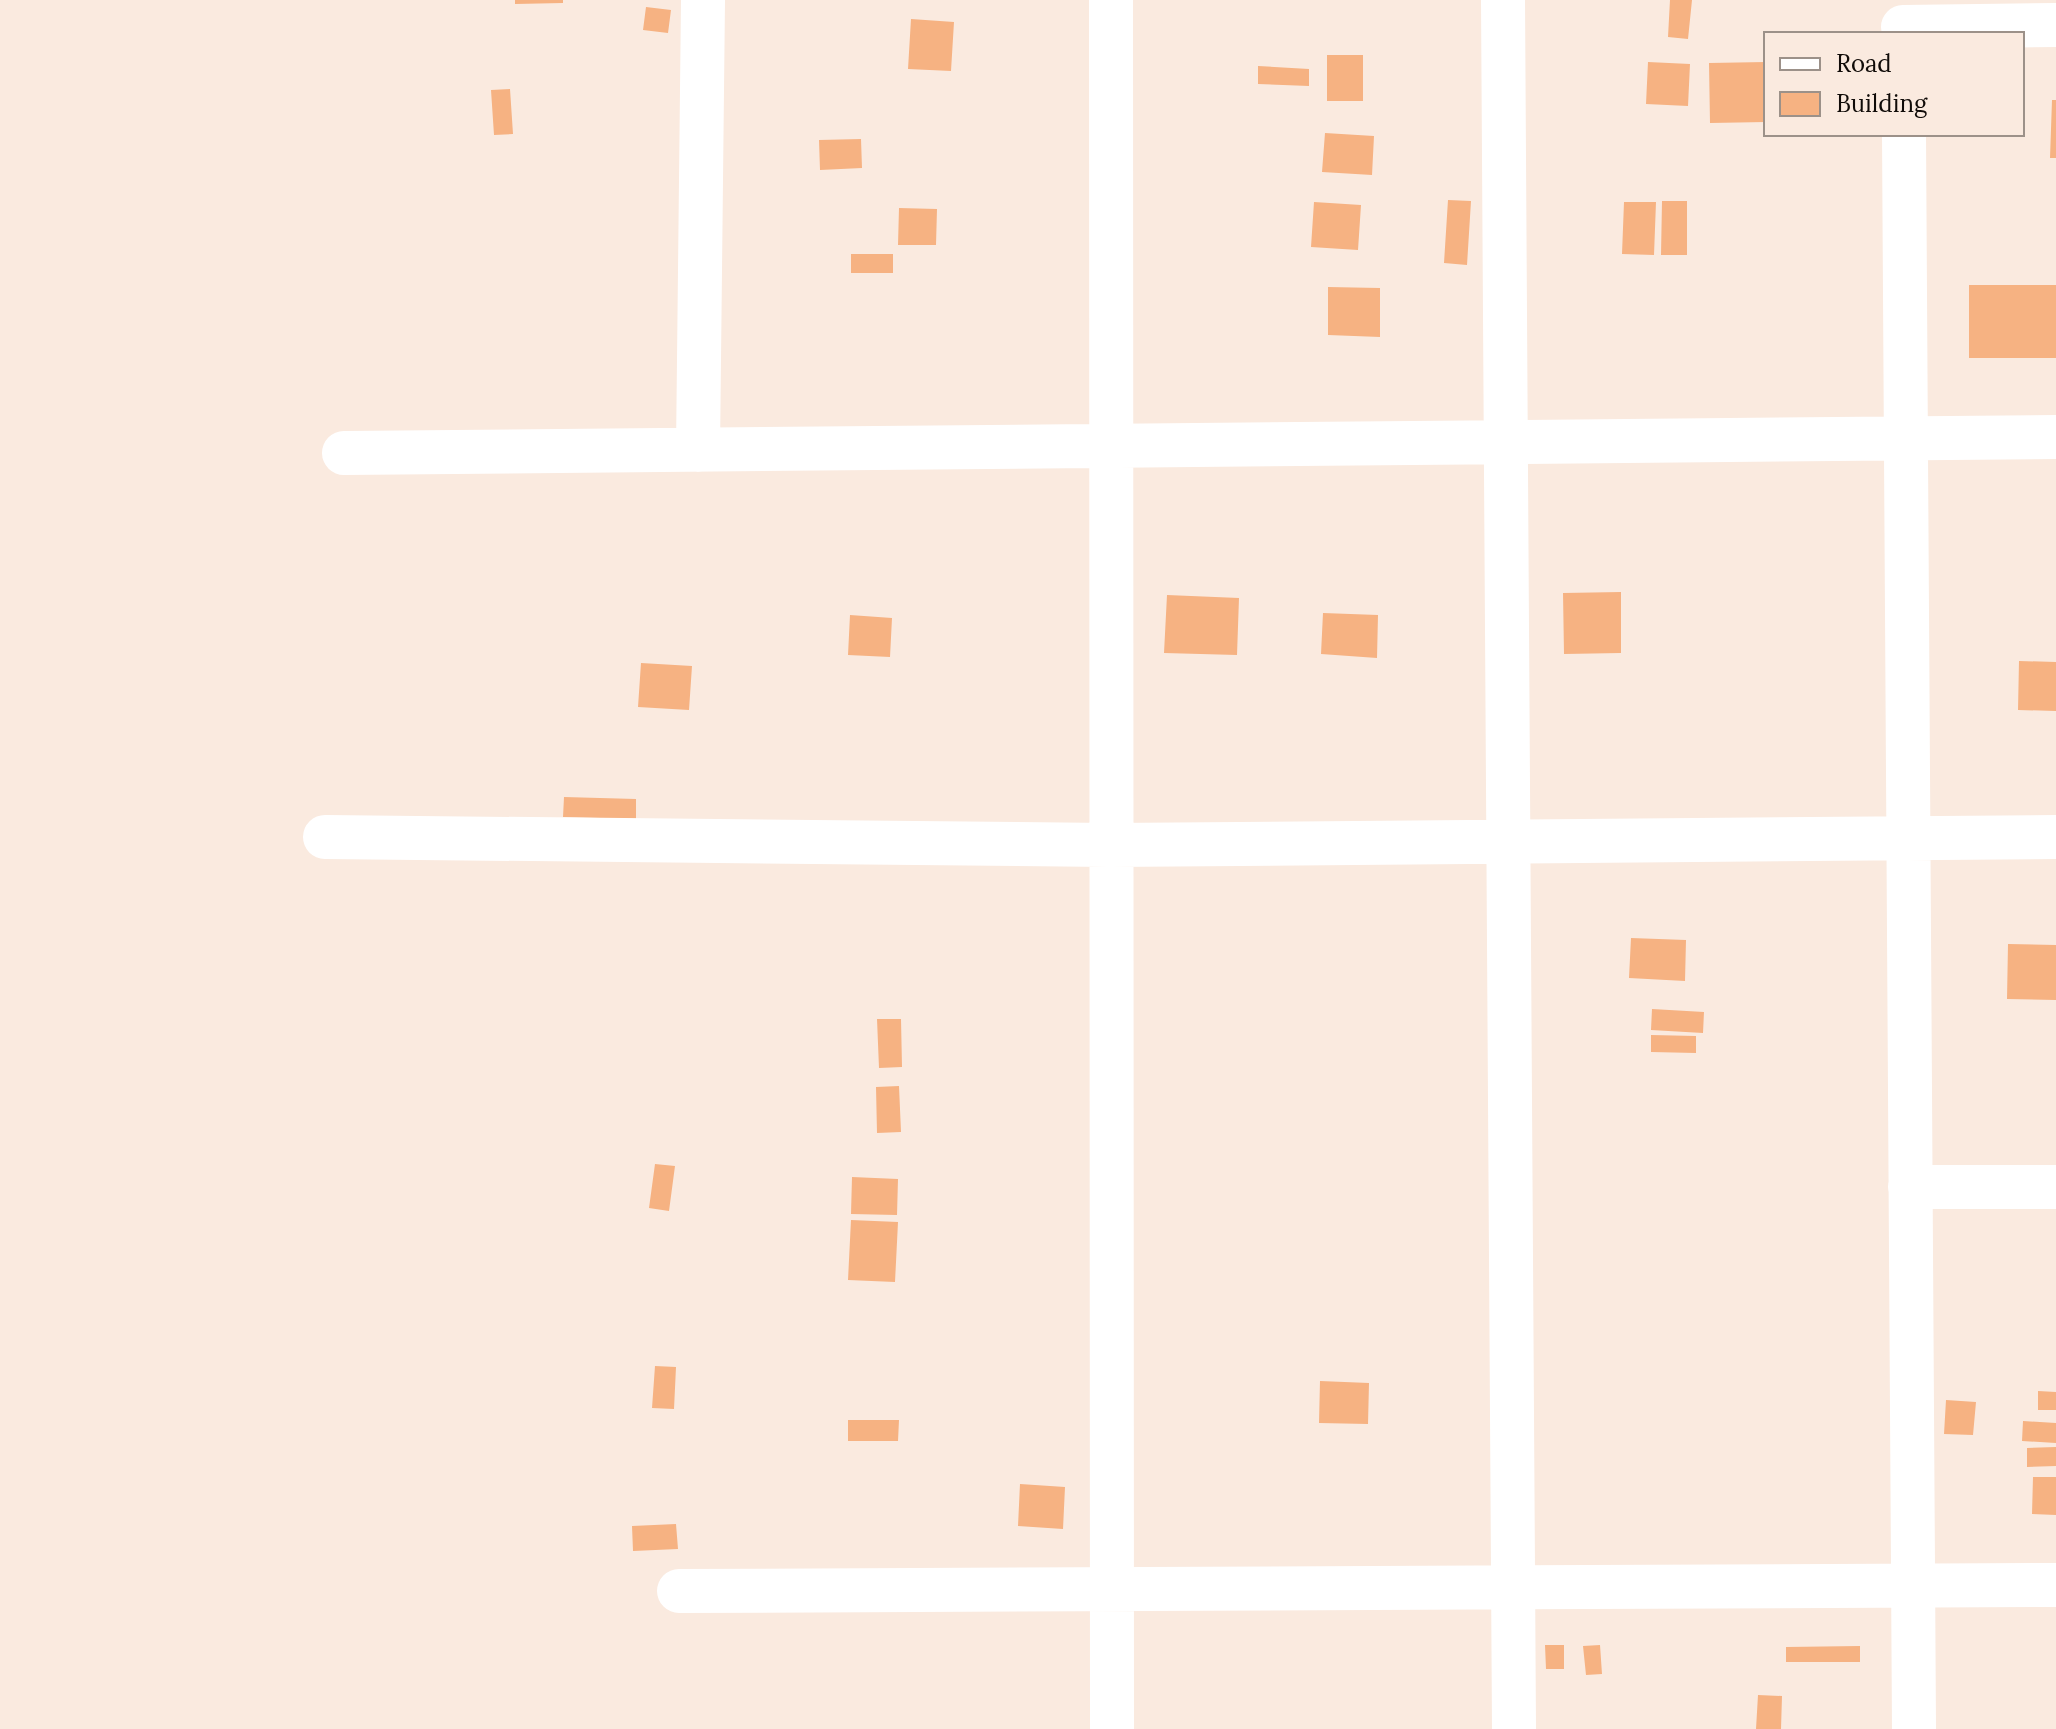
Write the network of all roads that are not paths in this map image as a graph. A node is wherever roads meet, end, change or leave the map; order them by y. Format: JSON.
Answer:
{"nodes":[{"id":1,"x":703,"y":0,"type":"edge"},
{"id":2,"x":1111,"y":0,"type":"edge"},
{"id":3,"x":1503,"y":0,"type":"edge"},
{"id":4,"x":1903,"y":20,"type":"edge"},
{"id":5,"x":2056,"y":25,"type":"edge"},
{"id":6,"x":1904,"y":136,"type":"edge"},
{"id":7,"x":2056,"y":437,"type":"edge"},
{"id":8,"x":1906,"y":438,"type":"junction"},
{"id":9,"x":1506,"y":442,"type":"junction"},
{"id":10,"x":1110,"y":445,"type":"junction"},
{"id":11,"x":698,"y":450,"type":"junction"},
{"id":12,"x":344,"y":453,"type":"dead end"},
{"id":13,"x":325,"y":837,"type":"dead end"},
{"id":14,"x":2056,"y":837,"type":"edge"},
{"id":15,"x":1908,"y":838,"type":"junction"},
{"id":16,"x":1508,"y":841,"type":"junction"},
{"id":17,"x":1110,"y":845,"type":"junction"},
{"id":18,"x":1910,"y":1187,"type":"junction"},
{"id":19,"x":2056,"y":1187,"type":"edge"},
{"id":20,"x":2056,"y":1585,"type":"edge"},
{"id":21,"x":1913,"y":1588,"type":"junction"},
{"id":22,"x":1513,"y":1589,"type":"junction"},
{"id":23,"x":1110,"y":1590,"type":"junction"},
{"id":24,"x":679,"y":1591,"type":"dead end"},
{"id":25,"x":1112,"y":1729,"type":"edge"},
{"id":26,"x":1514,"y":1729,"type":"edge"},
{"id":27,"x":1914,"y":1729,"type":"edge"}],
"edges":[{"from":1,"to":11,"type":"street"},
{"from":2,"to":10,"type":"street"},
{"from":3,"to":9,"type":"street"},
{"from":4,"to":5,"type":"street"},
{"from":6,"to":8,"type":"street"},
{"from":7,"to":8,"type":"street"},
{"from":8,"to":9,"type":"street"},
{"from":8,"to":15,"type":"street"},
{"from":9,"to":10,"type":"street"},
{"from":9,"to":16,"type":"street"},
{"from":10,"to":11,"type":"street"},
{"from":10,"to":17,"type":"street"},
{"from":11,"to":12,"type":"street"},
{"from":13,"to":17,"type":"street"},
{"from":14,"to":15,"type":"street"},
{"from":15,"to":16,"type":"street"},
{"from":15,"to":18,"type":"street"},
{"from":16,"to":17,"type":"street"},
{"from":16,"to":22,"type":"street"},
{"from":17,"to":23,"type":"street"},
{"from":18,"to":19,"type":"street"},
{"from":18,"to":21,"type":"street"},
{"from":20,"to":21,"type":"street"},
{"from":21,"to":22,"type":"street"},
{"from":21,"to":27,"type":"street"},
{"from":22,"to":23,"type":"street"},
{"from":22,"to":26,"type":"street"},
{"from":23,"to":24,"type":"street"},
{"from":23,"to":25,"type":"street"}]}
